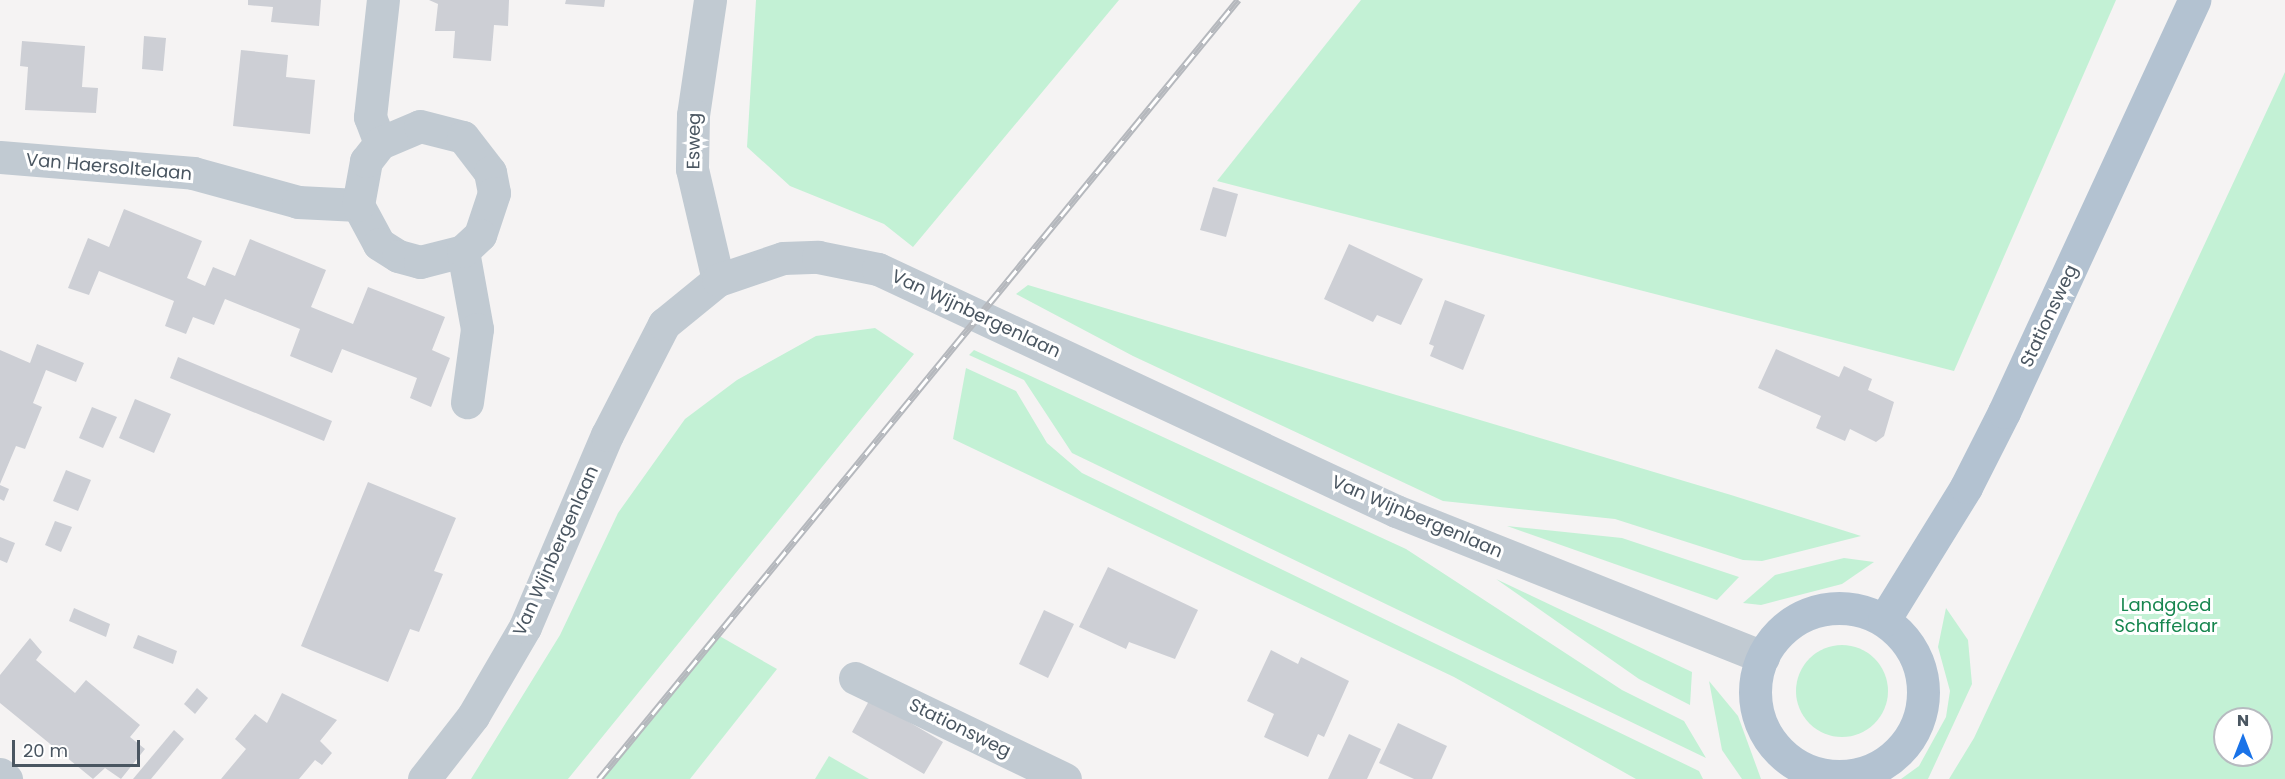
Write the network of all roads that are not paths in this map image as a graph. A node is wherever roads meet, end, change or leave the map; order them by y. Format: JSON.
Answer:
{"nodes":[{"id":1,"x":383,"y":0,"type":"edge"},
{"id":2,"x":710,"y":0,"type":"edge"},
{"id":3,"x":2194,"y":0,"type":"edge"},
{"id":4,"x":380,"y":143,"type":"junction"},
{"id":5,"x":0,"y":158,"type":"edge"},
{"id":6,"x":358,"y":205,"type":"junction"},
{"id":7,"x":463,"y":251,"type":"junction"},
{"id":8,"x":718,"y":280,"type":"junction"},
{"id":9,"x":467,"y":402,"type":"dead end"},
{"id":10,"x":1884,"y":620,"type":"junction"},
{"id":11,"x":1763,"y":657,"type":"junction"},
{"id":12,"x":855,"y":678,"type":"dead end"},
{"id":13,"x":0,"y":774,"type":"edge"},
{"id":14,"x":1817,"y":776,"type":"edge"},
{"id":15,"x":6,"y":779,"type":"edge"},
{"id":16,"x":424,"y":779,"type":"edge"},
{"id":17,"x":1065,"y":779,"type":"edge"}],
"edges":[{"from":1,"to":4,"type":"street"},
{"from":2,"to":8,"type":"street","name":"Esweg"},
{"from":3,"to":10,"type":"main road","name":"Stationsweg"},
{"from":4,"to":6,"type":"street"},
{"from":4,"to":7,"type":"street"},
{"from":5,"to":6,"type":"street","name":"Van Haersoltelaan"},
{"from":6,"to":7,"type":"street"},
{"from":7,"to":9,"type":"street"},
{"from":8,"to":11,"type":"street","name":"Van Wijnbergenlaan"},
{"from":8,"to":16,"type":"street","name":"Van Wijnbergenlaan"},
{"from":10,"to":11,"type":"main road"},
{"from":10,"to":14,"type":"main road"},
{"from":11,"to":14,"type":"main road"},
{"from":12,"to":17,"type":"street","name":"Stationsweg"},
{"from":13,"to":15,"type":"street"}]}
